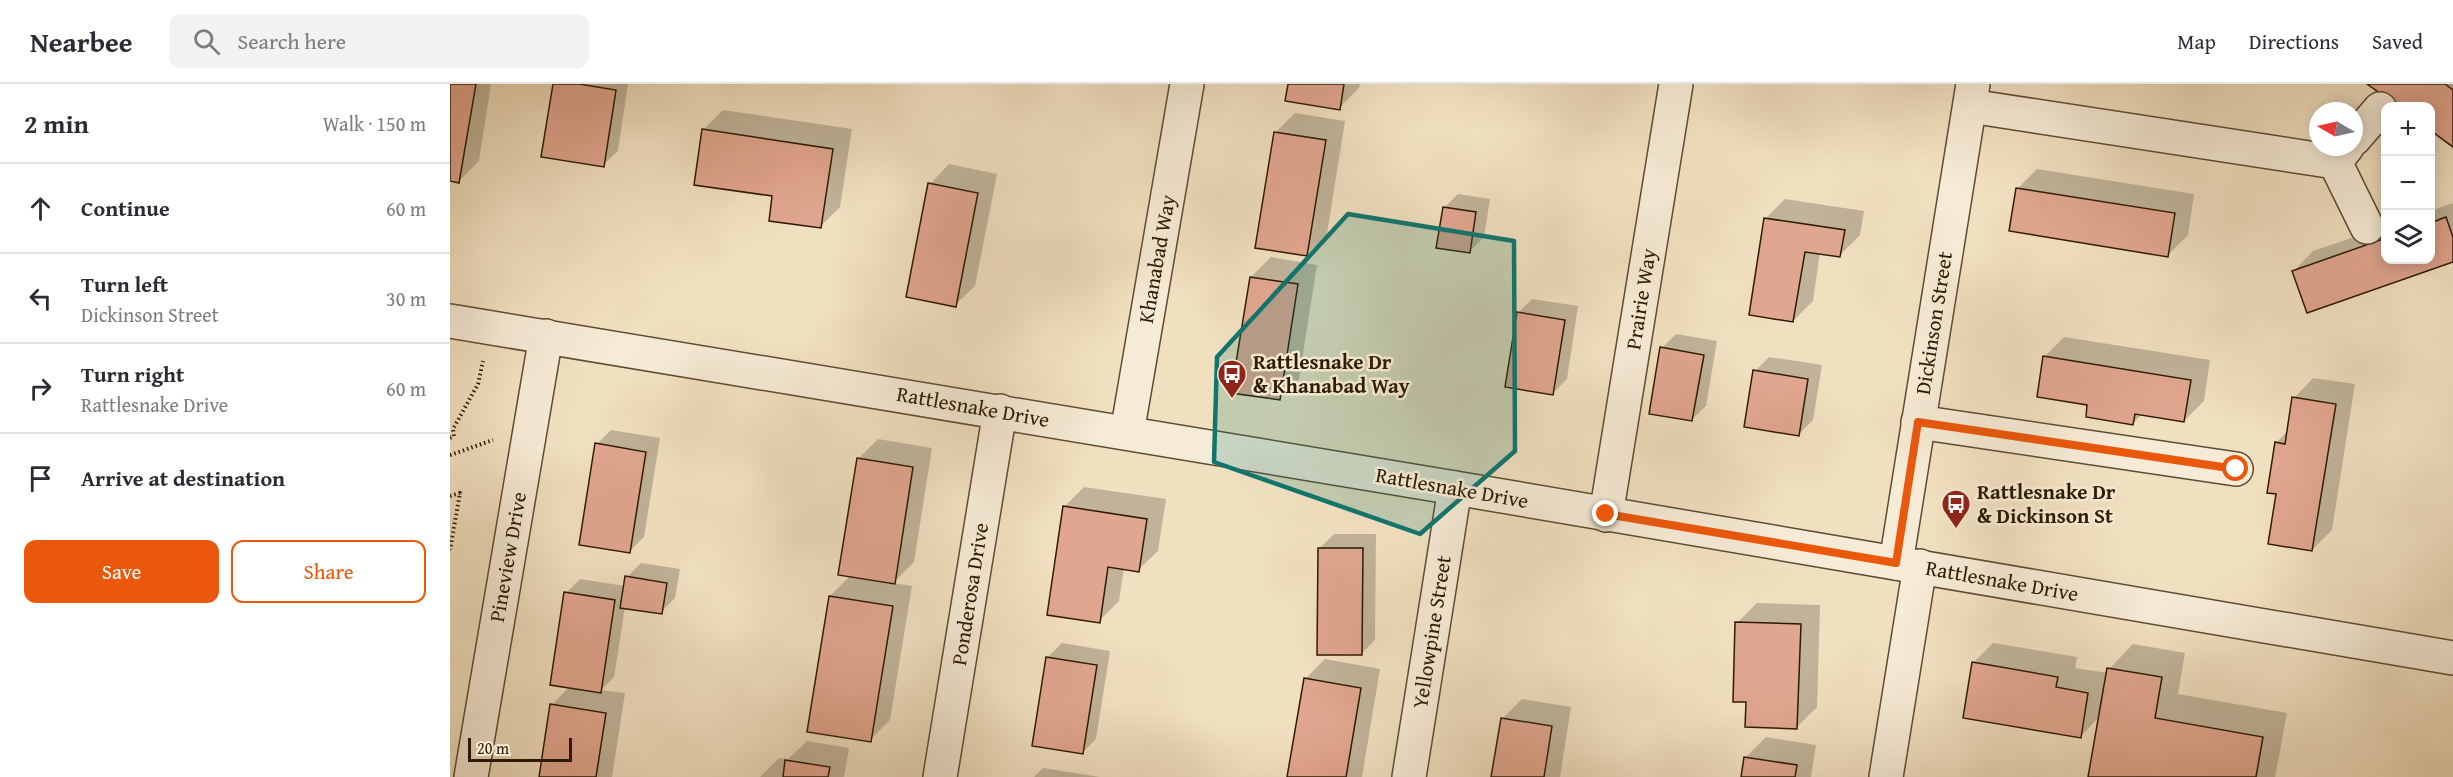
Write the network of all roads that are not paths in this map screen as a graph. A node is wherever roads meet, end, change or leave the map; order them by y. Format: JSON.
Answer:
{"nodes":[{"id":1,"x":1187,"y":84,"type":"edge"},
{"id":2,"x":1676,"y":84,"type":"edge"},
{"id":3,"x":1971,"y":95,"type":"edge"},
{"id":4,"x":2380,"y":109,"type":"dead end"},
{"id":5,"x":2363,"y":129,"type":"edge"},
{"id":6,"x":2309,"y":145,"type":"edge"},
{"id":7,"x":2347,"y":156,"type":"edge"},
{"id":8,"x":2367,"y":227,"type":"dead end"},
{"id":9,"x":450,"y":321,"type":"edge"},
{"id":10,"x":546,"y":336,"type":"junction"},
{"id":11,"x":1000,"y":411,"type":"junction"},
{"id":12,"x":1918,"y":422,"type":"junction"},
{"id":13,"x":1127,"y":434,"type":"junction"},
{"id":14,"x":2236,"y":469,"type":"dead end"},
{"id":15,"x":1455,"y":488,"type":"junction"},
{"id":16,"x":1606,"y":514,"type":"junction"},
{"id":17,"x":1908,"y":565,"type":"junction"},
{"id":18,"x":2453,"y":658,"type":"edge"},
{"id":19,"x":471,"y":777,"type":"edge"},
{"id":20,"x":940,"y":777,"type":"edge"},
{"id":21,"x":1409,"y":777,"type":"edge"},
{"id":22,"x":1886,"y":777,"type":"edge"}],
"edges":[{"from":1,"to":13,"type":"street","name":"Khanabad Way"},
{"from":2,"to":16,"type":"street","name":"Prairie Way"},
{"from":3,"to":6,"type":"street"},
{"from":3,"to":12,"type":"street","name":"Dickinson Street"},
{"from":4,"to":5,"type":"street"},
{"from":7,"to":8,"type":"street"},
{"from":9,"to":10,"type":"street","name":"Rattlesnake Drive"},
{"from":10,"to":11,"type":"street","name":"Rattlesnake Drive"},
{"from":10,"to":19,"type":"street","name":"Pineview Drive"},
{"from":11,"to":13,"type":"street","name":"Rattlesnake Drive"},
{"from":11,"to":20,"type":"street","name":"Ponderosa Drive"},
{"from":12,"to":14,"type":"street"},
{"from":12,"to":17,"type":"street","name":"Dickinson Street"},
{"from":13,"to":15,"type":"street","name":"Rattlesnake Drive"},
{"from":15,"to":16,"type":"street","name":"Rattlesnake Drive"},
{"from":15,"to":21,"type":"street","name":"Yellowpine Street"},
{"from":16,"to":17,"type":"street","name":"Rattlesnake Drive"},
{"from":17,"to":18,"type":"street","name":"Rattlesnake Drive"},
{"from":17,"to":22,"type":"street","name":"Dickinson Street"}]}
